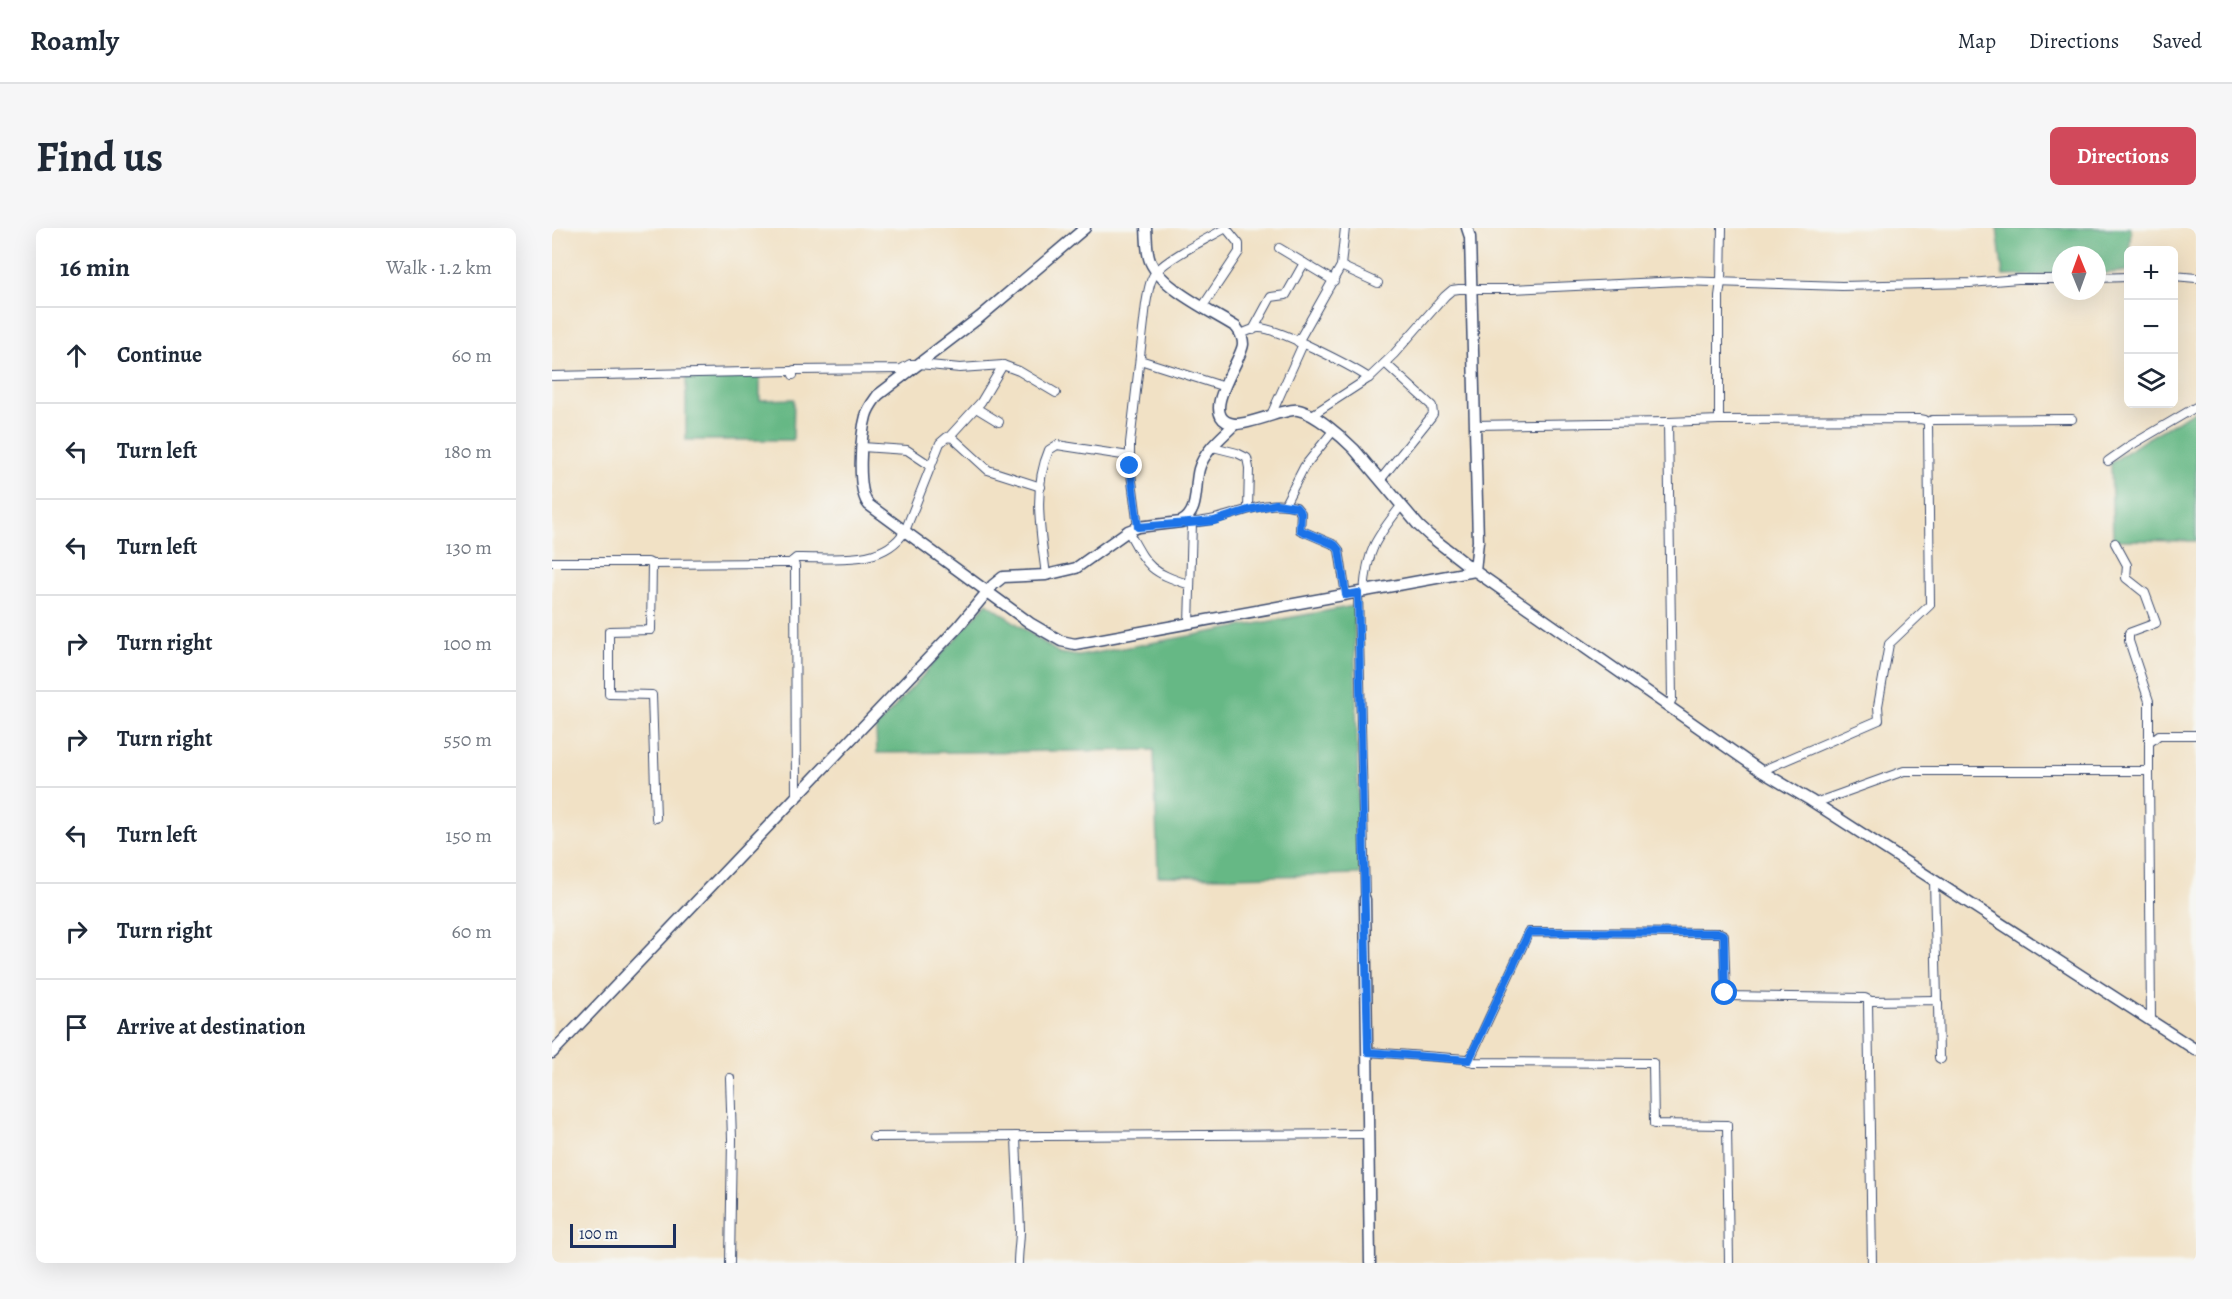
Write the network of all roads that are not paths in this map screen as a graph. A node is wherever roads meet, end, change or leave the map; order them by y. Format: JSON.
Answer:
{"nodes":[{"id":1,"x":1085,"y":228,"type":"edge"},
{"id":2,"x":1146,"y":228,"type":"edge"},
{"id":3,"x":1226,"y":228,"type":"edge"},
{"id":4,"x":1346,"y":228,"type":"edge"},
{"id":5,"x":1467,"y":228,"type":"edge"},
{"id":6,"x":1722,"y":228,"type":"edge"},
{"id":7,"x":1279,"y":248,"type":"dead end"},
{"id":8,"x":1304,"y":263,"type":"junction"},
{"id":9,"x":1341,"y":266,"type":"junction"},
{"id":10,"x":1156,"y":272,"type":"junction"},
{"id":11,"x":2178,"y":276,"type":"edge"},
{"id":12,"x":2124,"y":277,"type":"edge"},
{"id":13,"x":2106,"y":278,"type":"edge"},
{"id":14,"x":2196,"y":278,"type":"edge"},
{"id":15,"x":2052,"y":279,"type":"edge"},
{"id":16,"x":1334,"y":281,"type":"junction"},
{"id":17,"x":1721,"y":282,"type":"junction"},
{"id":18,"x":1378,"y":284,"type":"dead end"},
{"id":19,"x":1471,"y":289,"type":"junction"},
{"id":20,"x":1203,"y":306,"type":"junction"},
{"id":21,"x":1252,"y":330,"type":"junction"},
{"id":22,"x":1241,"y":334,"type":"junction"},
{"id":23,"x":1300,"y":343,"type":"junction"},
{"id":24,"x":1140,"y":360,"type":"junction"},
{"id":25,"x":1385,"y":363,"type":"junction"},
{"id":26,"x":919,"y":364,"type":"junction"},
{"id":27,"x":1003,"y":365,"type":"junction"},
{"id":28,"x":552,"y":376,"type":"edge"},
{"id":29,"x":1369,"y":378,"type":"junction"},
{"id":30,"x":1224,"y":387,"type":"junction"},
{"id":31,"x":1056,"y":393,"type":"dead end"},
{"id":32,"x":2196,"y":406,"type":"edge"},
{"id":33,"x":976,"y":408,"type":"junction"},
{"id":34,"x":1271,"y":415,"type":"junction"},
{"id":35,"x":1312,"y":415,"type":"junction"},
{"id":36,"x":2072,"y":419,"type":"dead end"},
{"id":37,"x":1719,"y":420,"type":"junction"},
{"id":38,"x":999,"y":422,"type":"dead end"},
{"id":39,"x":1668,"y":422,"type":"junction"},
{"id":40,"x":1928,"y":423,"type":"junction"},
{"id":41,"x":1235,"y":424,"type":"junction"},
{"id":42,"x":1475,"y":425,"type":"junction"},
{"id":43,"x":1333,"y":431,"type":"junction"},
{"id":44,"x":949,"y":437,"type":"junction"},
{"id":45,"x":862,"y":447,"type":"junction"},
{"id":46,"x":1213,"y":447,"type":"junction"},
{"id":47,"x":1129,"y":456,"type":"junction"},
{"id":48,"x":2108,"y":461,"type":"dead end"},
{"id":49,"x":931,"y":466,"type":"junction"},
{"id":50,"x":1381,"y":479,"type":"junction"},
{"id":51,"x":1041,"y":487,"type":"junction"},
{"id":52,"x":1285,"y":504,"type":"junction"},
{"id":53,"x":1401,"y":506,"type":"junction"},
{"id":54,"x":1248,"y":510,"type":"junction"},
{"id":55,"x":1187,"y":523,"type":"junction"},
{"id":56,"x":1133,"y":529,"type":"junction"},
{"id":57,"x":905,"y":531,"type":"junction"},
{"id":58,"x":2115,"y":543,"type":"dead end"},
{"id":59,"x":793,"y":561,"type":"junction"},
{"id":60,"x":552,"y":562,"type":"edge"},
{"id":61,"x":652,"y":564,"type":"junction"},
{"id":62,"x":1475,"y":571,"type":"junction"},
{"id":63,"x":1046,"y":575,"type":"junction"},
{"id":64,"x":1190,"y":585,"type":"junction"},
{"id":65,"x":1361,"y":592,"type":"junction"},
{"id":66,"x":986,"y":593,"type":"junction"},
{"id":67,"x":1346,"y":595,"type":"junction"},
{"id":68,"x":1189,"y":624,"type":"junction"},
{"id":69,"x":1668,"y":707,"type":"junction"},
{"id":70,"x":2196,"y":735,"type":"edge"},
{"id":71,"x":2149,"y":743,"type":"junction"},
{"id":72,"x":1761,"y":771,"type":"junction"},
{"id":73,"x":2149,"y":771,"type":"junction"},
{"id":74,"x":796,"y":799,"type":"junction"},
{"id":75,"x":1815,"y":803,"type":"junction"},
{"id":76,"x":656,"y":818,"type":"dead end"},
{"id":77,"x":1934,"y":880,"type":"junction"},
{"id":78,"x":1365,"y":899,"type":"joint"},
{"id":79,"x":1868,"y":1001,"type":"junction"},
{"id":80,"x":1937,"y":1001,"type":"junction"},
{"id":81,"x":2151,"y":1020,"type":"junction"},
{"id":82,"x":2196,"y":1050,"type":"edge"},
{"id":83,"x":1368,"y":1052,"type":"junction"},
{"id":84,"x":552,"y":1053,"type":"edge"},
{"id":85,"x":1941,"y":1059,"type":"dead end"},
{"id":86,"x":1469,"y":1060,"type":"junction"},
{"id":87,"x":730,"y":1078,"type":"dead end"},
{"id":88,"x":1368,"y":1134,"type":"junction"},
{"id":89,"x":1016,"y":1136,"type":"junction"},
{"id":90,"x":873,"y":1137,"type":"dead end"},
{"id":91,"x":730,"y":1263,"type":"edge"},
{"id":92,"x":1018,"y":1263,"type":"edge"},
{"id":93,"x":1370,"y":1263,"type":"edge"},
{"id":94,"x":1729,"y":1263,"type":"edge"},
{"id":95,"x":1872,"y":1263,"type":"edge"}],
"edges":[{"from":1,"to":26,"type":"street"},
{"from":2,"to":10,"type":"street"},
{"from":3,"to":10,"type":"street"},
{"from":3,"to":20,"type":"street"},
{"from":4,"to":9,"type":"street"},
{"from":5,"to":19,"type":"street"},
{"from":6,"to":17,"type":"street"},
{"from":7,"to":8,"type":"street"},
{"from":8,"to":16,"type":"street"},
{"from":8,"to":21,"type":"street"},
{"from":9,"to":16,"type":"street"},
{"from":9,"to":18,"type":"street"},
{"from":10,"to":20,"type":"street"},
{"from":10,"to":24,"type":"street"},
{"from":11,"to":14,"type":"street"},
{"from":12,"to":13,"type":"street"},
{"from":15,"to":17,"type":"street"},
{"from":16,"to":23,"type":"street"},
{"from":17,"to":19,"type":"street"},
{"from":17,"to":37,"type":"street"},
{"from":19,"to":25,"type":"street"},
{"from":19,"to":42,"type":"street"},
{"from":20,"to":22,"type":"street"},
{"from":21,"to":22,"type":"street"},
{"from":21,"to":23,"type":"street"},
{"from":22,"to":30,"type":"street"},
{"from":23,"to":29,"type":"street"},
{"from":23,"to":34,"type":"street"},
{"from":24,"to":30,"type":"street"},
{"from":24,"to":47,"type":"street"},
{"from":25,"to":29,"type":"street"},
{"from":25,"to":50,"type":"street"},
{"from":26,"to":27,"type":"street"},
{"from":26,"to":28,"type":"street"},
{"from":26,"to":45,"type":"street"},
{"from":27,"to":31,"type":"street"},
{"from":27,"to":33,"type":"street"},
{"from":29,"to":35,"type":"street"},
{"from":30,"to":41,"type":"street"},
{"from":32,"to":48,"type":"street"},
{"from":33,"to":38,"type":"street"},
{"from":33,"to":44,"type":"street"},
{"from":34,"to":35,"type":"street"},
{"from":34,"to":41,"type":"street"},
{"from":35,"to":43,"type":"street"},
{"from":36,"to":40,"type":"street"},
{"from":37,"to":39,"type":"street"},
{"from":37,"to":40,"type":"street"},
{"from":39,"to":42,"type":"street"},
{"from":39,"to":69,"type":"street"},
{"from":40,"to":72,"type":"street"},
{"from":41,"to":46,"type":"street"},
{"from":42,"to":62,"type":"street"},
{"from":43,"to":50,"type":"street"},
{"from":43,"to":52,"type":"street"},
{"from":44,"to":49,"type":"street"},
{"from":44,"to":51,"type":"street"},
{"from":45,"to":49,"type":"street"},
{"from":45,"to":57,"type":"street"},
{"from":46,"to":54,"type":"street"},
{"from":46,"to":55,"type":"street"},
{"from":47,"to":51,"type":"street"},
{"from":47,"to":56,"type":"street"},
{"from":49,"to":57,"type":"street"},
{"from":50,"to":53,"type":"street"},
{"from":51,"to":63,"type":"street"},
{"from":52,"to":54,"type":"street"},
{"from":52,"to":67,"type":"street"},
{"from":53,"to":62,"type":"street"},
{"from":53,"to":65,"type":"street"},
{"from":54,"to":55,"type":"street"},
{"from":55,"to":56,"type":"street"},
{"from":55,"to":64,"type":"street"},
{"from":56,"to":63,"type":"street"},
{"from":56,"to":64,"type":"street"},
{"from":57,"to":59,"type":"street"},
{"from":57,"to":66,"type":"street"},
{"from":58,"to":71,"type":"street"},
{"from":59,"to":61,"type":"street"},
{"from":59,"to":74,"type":"street"},
{"from":60,"to":61,"type":"street"},
{"from":61,"to":76,"type":"street"},
{"from":62,"to":65,"type":"street"},
{"from":62,"to":69,"type":"street"},
{"from":63,"to":66,"type":"street"},
{"from":64,"to":68,"type":"street"},
{"from":65,"to":67,"type":"street"},
{"from":65,"to":78,"type":"street"},
{"from":66,"to":68,"type":"street"},
{"from":66,"to":74,"type":"street"},
{"from":67,"to":68,"type":"street"},
{"from":69,"to":72,"type":"street"},
{"from":70,"to":71,"type":"street"},
{"from":71,"to":73,"type":"street"},
{"from":72,"to":75,"type":"street"},
{"from":73,"to":75,"type":"street"},
{"from":73,"to":81,"type":"street"},
{"from":74,"to":84,"type":"street"},
{"from":75,"to":77,"type":"street"},
{"from":77,"to":80,"type":"street"},
{"from":77,"to":81,"type":"street"},
{"from":78,"to":83,"type":"street"},
{"from":79,"to":80,"type":"street"},
{"from":79,"to":86,"type":"street"},
{"from":79,"to":95,"type":"street"},
{"from":80,"to":85,"type":"street"},
{"from":81,"to":82,"type":"street"},
{"from":83,"to":86,"type":"street"},
{"from":83,"to":88,"type":"street"},
{"from":86,"to":94,"type":"street"},
{"from":87,"to":91,"type":"street"},
{"from":88,"to":89,"type":"street"},
{"from":88,"to":93,"type":"street"},
{"from":89,"to":90,"type":"street"},
{"from":89,"to":92,"type":"street"}]}
